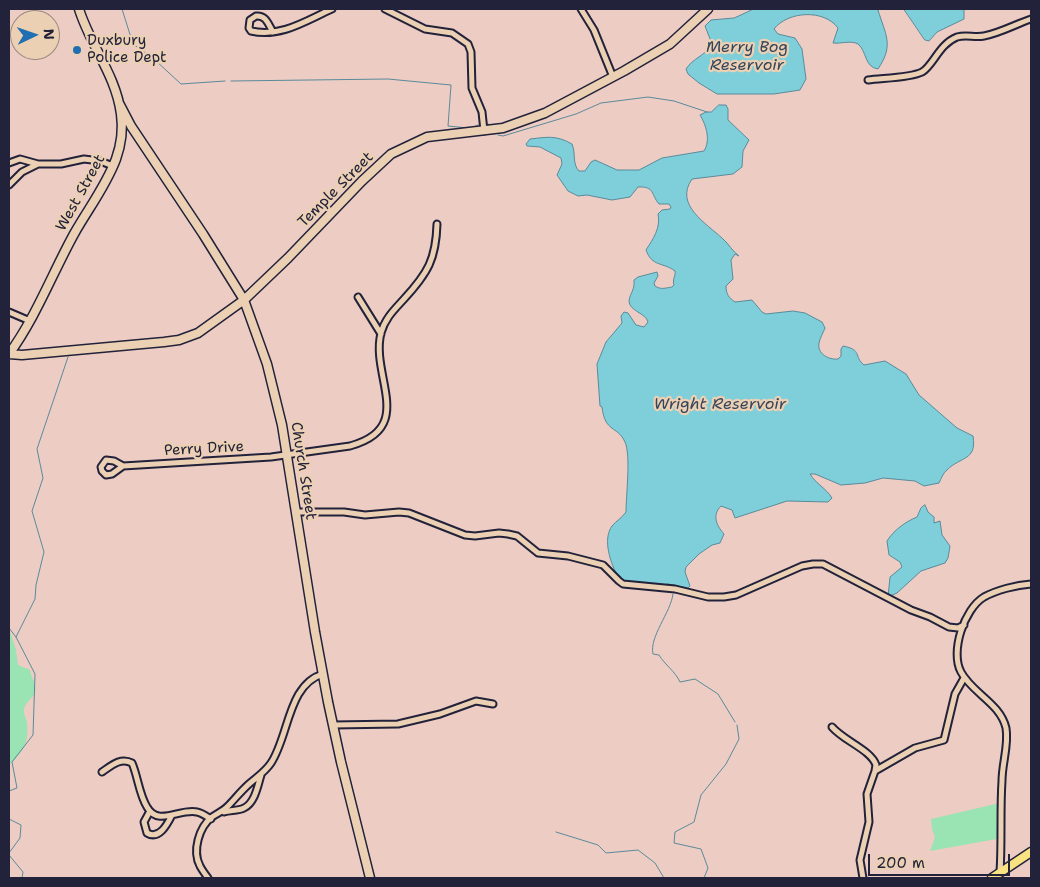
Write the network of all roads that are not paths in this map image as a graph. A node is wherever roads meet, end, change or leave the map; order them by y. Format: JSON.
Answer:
{"nodes":[{"id":1,"x":79,"y":9,"type":"edge"},
{"id":2,"x":332,"y":9,"type":"edge"},
{"id":3,"x":385,"y":9,"type":"edge"},
{"id":4,"x":581,"y":9,"type":"edge"},
{"id":5,"x":708,"y":9,"type":"edge"},
{"id":6,"x":1031,"y":19,"type":"edge"},
{"id":7,"x":273,"y":32,"type":"junction"},
{"id":8,"x":613,"y":77,"type":"junction"},
{"id":9,"x":868,"y":80,"type":"dead end"},
{"id":10,"x":119,"y":103,"type":"junction"},
{"id":11,"x":133,"y":128,"type":"junction"},
{"id":12,"x":484,"y":131,"type":"junction"},
{"id":13,"x":120,"y":141,"type":"junction"},
{"id":14,"x":9,"y":163,"type":"edge"},
{"id":15,"x":38,"y":164,"type":"junction"},
{"id":16,"x":113,"y":166,"type":"junction"},
{"id":17,"x":9,"y":185,"type":"edge"},
{"id":18,"x":438,"y":224,"type":"dead end"},
{"id":19,"x":358,"y":297,"type":"dead end"},
{"id":20,"x":244,"y":300,"type":"junction"},
{"id":21,"x":9,"y":312,"type":"edge"},
{"id":22,"x":30,"y":320,"type":"junction"},
{"id":23,"x":381,"y":334,"type":"junction"},
{"id":24,"x":9,"y":354,"type":"edge"},
{"id":25,"x":287,"y":455,"type":"junction"},
{"id":26,"x":123,"y":466,"type":"dead end"},
{"id":27,"x":296,"y":512,"type":"junction"},
{"id":28,"x":1031,"y":584,"type":"edge"},
{"id":29,"x":964,"y":625,"type":"junction"},
{"id":30,"x":323,"y":674,"type":"junction"},
{"id":31,"x":964,"y":678,"type":"junction"},
{"id":32,"x":493,"y":704,"type":"dead end"},
{"id":33,"x":333,"y":725,"type":"junction"},
{"id":34,"x":832,"y":728,"type":"dead end"},
{"id":35,"x":875,"y":771,"type":"junction"},
{"id":36,"x":102,"y":772,"type":"dead end"},
{"id":37,"x":261,"y":775,"type":"junction"},
{"id":38,"x":150,"y":811,"type":"junction"},
{"id":39,"x":221,"y":812,"type":"junction"},
{"id":40,"x":172,"y":815,"type":"junction"},
{"id":41,"x":210,"y":819,"type":"junction"},
{"id":42,"x":1031,"y":852,"type":"edge"},
{"id":43,"x":1000,"y":872,"type":"junction"},
{"id":44,"x":371,"y":876,"type":"edge"},
{"id":45,"x":208,"y":878,"type":"edge"},
{"id":46,"x":863,"y":878,"type":"edge"},
{"id":47,"x":992,"y":878,"type":"edge"}],
"edges":[{"from":1,"to":10,"type":"main road","name":"West Street"},
{"from":2,"to":7,"type":"street"},
{"from":3,"to":12,"type":"street"},
{"from":4,"to":8,"type":"street"},
{"from":5,"to":8,"type":"main road","name":"Temple Street"},
{"from":6,"to":9,"type":"street"},
{"from":7,"to":7,"type":"street"},
{"from":8,"to":12,"type":"main road","name":"Temple Street"},
{"from":10,"to":11,"type":"main road","name":"Church Street"},
{"from":10,"to":13,"type":"main road","name":"West Street"},
{"from":11,"to":13,"type":"main road"},
{"from":11,"to":20,"type":"main road","name":"Church Street"},
{"from":12,"to":20,"type":"main road","name":"Temple Street"},
{"from":13,"to":16,"type":"main road","name":"West Street"},
{"from":14,"to":15,"type":"street"},
{"from":15,"to":16,"type":"street"},
{"from":15,"to":17,"type":"street"},
{"from":16,"to":22,"type":"main road","name":"West Street"},
{"from":18,"to":23,"type":"street"},
{"from":19,"to":23,"type":"street"},
{"from":20,"to":24,"type":"main road","name":"Temple Street"},
{"from":20,"to":25,"type":"main road","name":"Church Street"},
{"from":21,"to":22,"type":"street"},
{"from":22,"to":24,"type":"main road","name":"West Street"},
{"from":23,"to":25,"type":"street","name":"Perry Drive"},
{"from":25,"to":26,"type":"street","name":"Perry Drive"},
{"from":25,"to":27,"type":"main road","name":"Church Street"},
{"from":27,"to":29,"type":"street"},
{"from":27,"to":30,"type":"main road","name":"Church Street"},
{"from":28,"to":29,"type":"street"},
{"from":29,"to":31,"type":"street"},
{"from":30,"to":33,"type":"main road","name":"Church Street"},
{"from":30,"to":37,"type":"street"},
{"from":31,"to":35,"type":"street"},
{"from":31,"to":43,"type":"street"},
{"from":32,"to":33,"type":"street"},
{"from":33,"to":44,"type":"main road","name":"Church Street"},
{"from":34,"to":35,"type":"street"},
{"from":35,"to":46,"type":"street"},
{"from":36,"to":38,"type":"street"},
{"from":37,"to":39,"type":"street"},
{"from":37,"to":39,"type":"street"},
{"from":38,"to":40,"type":"street"},
{"from":38,"to":40,"type":"street"},
{"from":39,"to":41,"type":"street"},
{"from":40,"to":41,"type":"street"},
{"from":41,"to":45,"type":"street"},
{"from":42,"to":43,"type":"main road"},
{"from":43,"to":47,"type":"main road"}]}
